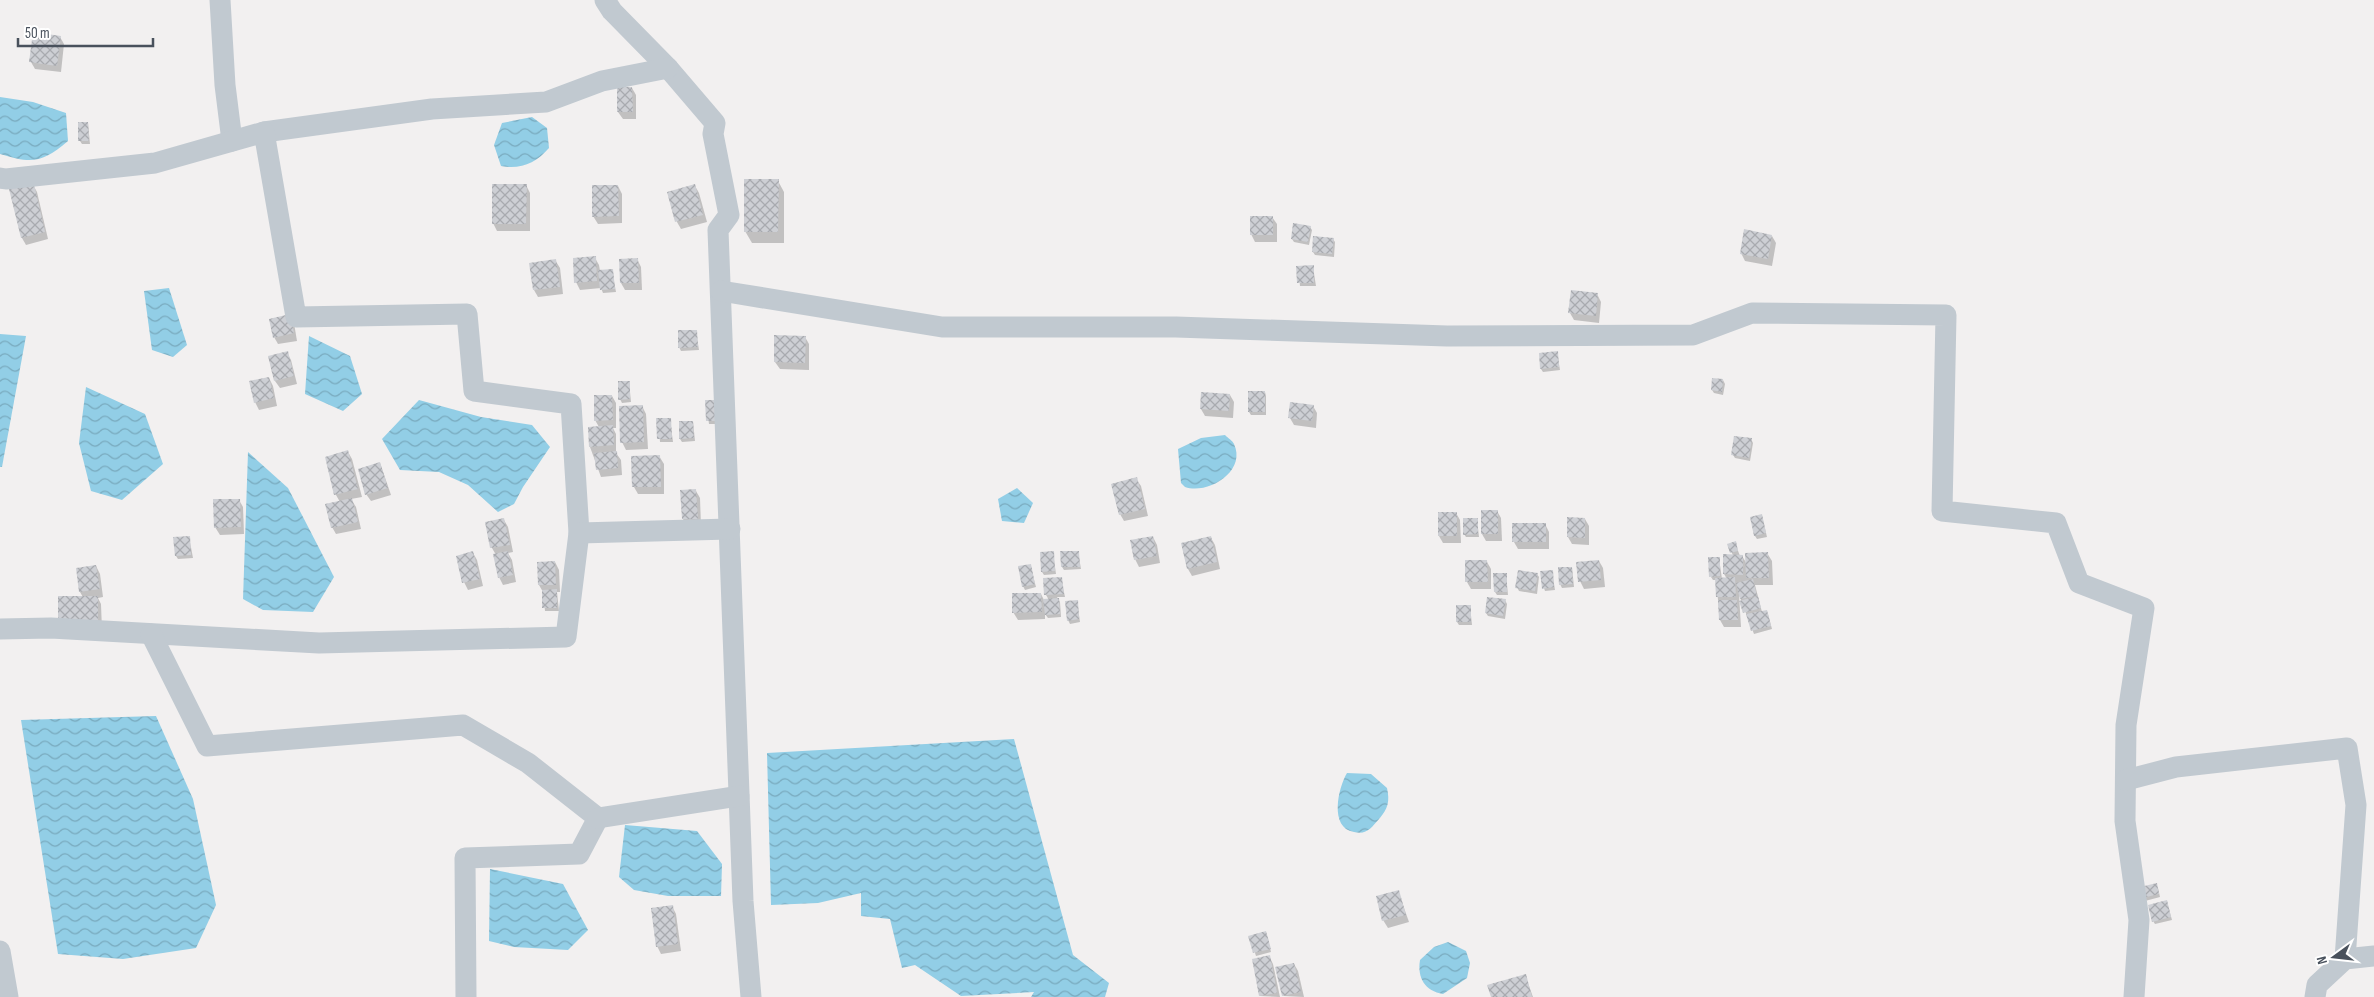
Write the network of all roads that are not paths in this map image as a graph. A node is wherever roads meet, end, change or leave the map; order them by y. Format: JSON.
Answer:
{"nodes":[{"id":1,"x":220,"y":0,"type":"edge"},
{"id":2,"x":605,"y":0,"type":"edge"},
{"id":3,"x":668,"y":68,"type":"junction"},
{"id":4,"x":264,"y":132,"type":"junction"},
{"id":5,"x":232,"y":141,"type":"junction"},
{"id":6,"x":0,"y":178,"type":"edge"},
{"id":7,"x":721,"y":291,"type":"junction"},
{"id":8,"x":730,"y":529,"type":"junction"},
{"id":9,"x":579,"y":534,"type":"junction"},
{"id":10,"x":0,"y":629,"type":"edge"},
{"id":11,"x":152,"y":634,"type":"junction"},
{"id":12,"x":2126,"y":780,"type":"junction"},
{"id":13,"x":739,"y":796,"type":"junction"},
{"id":14,"x":598,"y":818,"type":"junction"},
{"id":15,"x":0,"y":951,"type":"edge"},
{"id":16,"x":2374,"y":956,"type":"edge"},
{"id":17,"x":2345,"y":959,"type":"junction"},
{"id":18,"x":8,"y":997,"type":"edge"},
{"id":19,"x":466,"y":997,"type":"edge"},
{"id":20,"x":751,"y":997,"type":"edge"},
{"id":21,"x":2134,"y":997,"type":"edge"},
{"id":22,"x":2315,"y":997,"type":"edge"}],
"edges":[{"from":1,"to":5,"type":"street"},
{"from":2,"to":3,"type":"street"},
{"from":3,"to":4,"type":"street"},
{"from":3,"to":7,"type":"street"},
{"from":4,"to":5,"type":"street"},
{"from":4,"to":9,"type":"street"},
{"from":5,"to":6,"type":"street"},
{"from":7,"to":8,"type":"street"},
{"from":7,"to":12,"type":"street"},
{"from":8,"to":9,"type":"street"},
{"from":8,"to":13,"type":"street"},
{"from":9,"to":11,"type":"street"},
{"from":10,"to":11,"type":"street"},
{"from":11,"to":14,"type":"street"},
{"from":12,"to":17,"type":"street"},
{"from":12,"to":21,"type":"street"},
{"from":13,"to":14,"type":"street"},
{"from":13,"to":20,"type":"street"},
{"from":14,"to":19,"type":"street"},
{"from":15,"to":18,"type":"street"},
{"from":16,"to":17,"type":"street"},
{"from":17,"to":22,"type":"street"}]}
